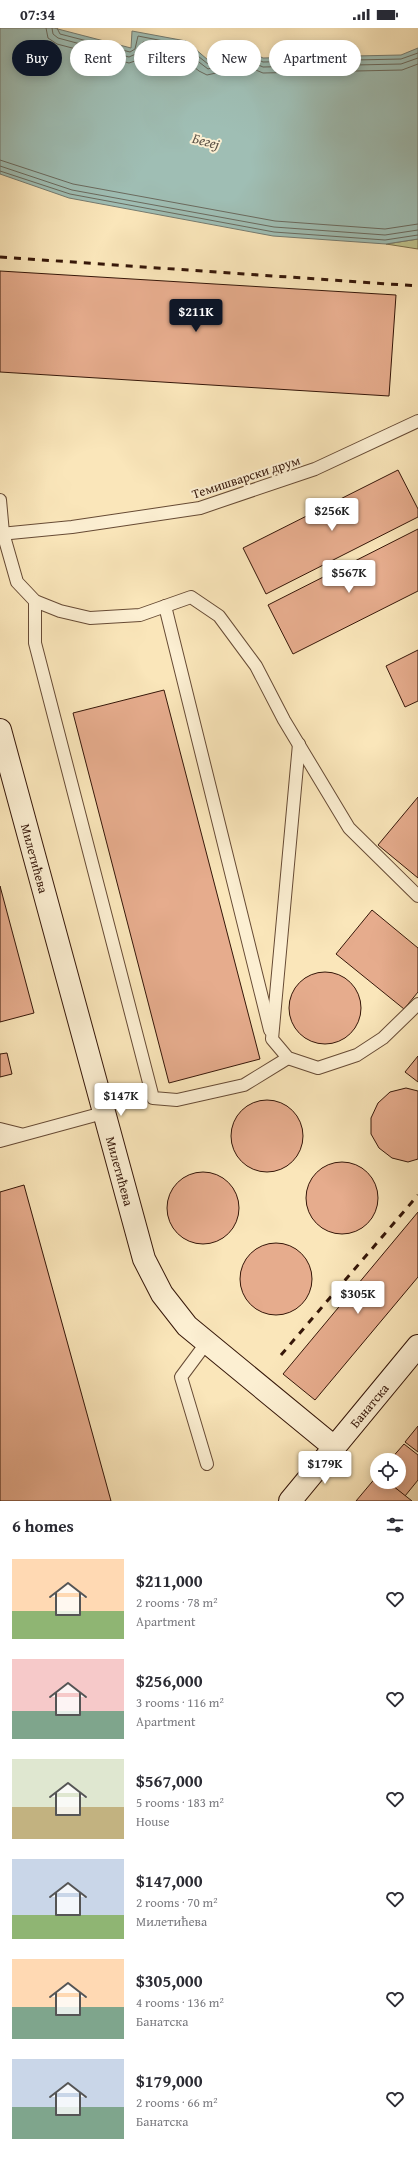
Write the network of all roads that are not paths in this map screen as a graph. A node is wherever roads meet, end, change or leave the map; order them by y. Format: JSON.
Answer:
{"nodes":[{"id":1,"x":418,"y":422,"type":"edge"},
{"id":2,"x":0,"y":500,"type":"edge"},
{"id":3,"x":1,"y":533,"type":"edge"},
{"id":4,"x":35,"y":601,"type":"junction"},
{"id":5,"x":165,"y":606,"type":"junction"},
{"id":6,"x":0,"y":730,"type":"edge"},
{"id":7,"x":299,"y":744,"type":"junction"},
{"id":8,"x":418,"y":896,"type":"edge"},
{"id":9,"x":418,"y":1004,"type":"edge"},
{"id":10,"x":272,"y":1039,"type":"junction"},
{"id":11,"x":288,"y":1058,"type":"junction"},
{"id":12,"x":103,"y":1113,"type":"junction"},
{"id":13,"x":0,"y":1129,"type":"edge"},
{"id":14,"x":23,"y":1134,"type":"junction"},
{"id":15,"x":0,"y":1141,"type":"edge"},
{"id":16,"x":206,"y":1342,"type":"junction"},
{"id":17,"x":418,"y":1346,"type":"edge"},
{"id":18,"x":334,"y":1447,"type":"junction"},
{"id":19,"x":206,"y":1464,"type":"dead end"},
{"id":20,"x":290,"y":1501,"type":"edge"}],
"edges":[{"from":1,"to":3,"type":"lane","name":"Темишварски друм"},
{"from":2,"to":3,"type":"lane"},
{"from":3,"to":4,"type":"lane"},
{"from":4,"to":5,"type":"lane"},
{"from":4,"to":11,"type":"lane"},
{"from":5,"to":7,"type":"lane"},
{"from":5,"to":10,"type":"lane"},
{"from":6,"to":12,"type":"main road","name":"Милетићева"},
{"from":7,"to":8,"type":"lane"},
{"from":7,"to":10,"type":"lane"},
{"from":9,"to":11,"type":"lane"},
{"from":10,"to":11,"type":"lane"},
{"from":12,"to":14,"type":"lane"},
{"from":12,"to":16,"type":"main road","name":"Милетићева"},
{"from":13,"to":14,"type":"lane"},
{"from":14,"to":15,"type":"lane"},
{"from":16,"to":18,"type":"main road","name":"Милетићева"},
{"from":16,"to":19,"type":"lane"},
{"from":17,"to":18,"type":"main road","name":"Банатска"},
{"from":18,"to":20,"type":"main road","name":"Банатска"}]}
